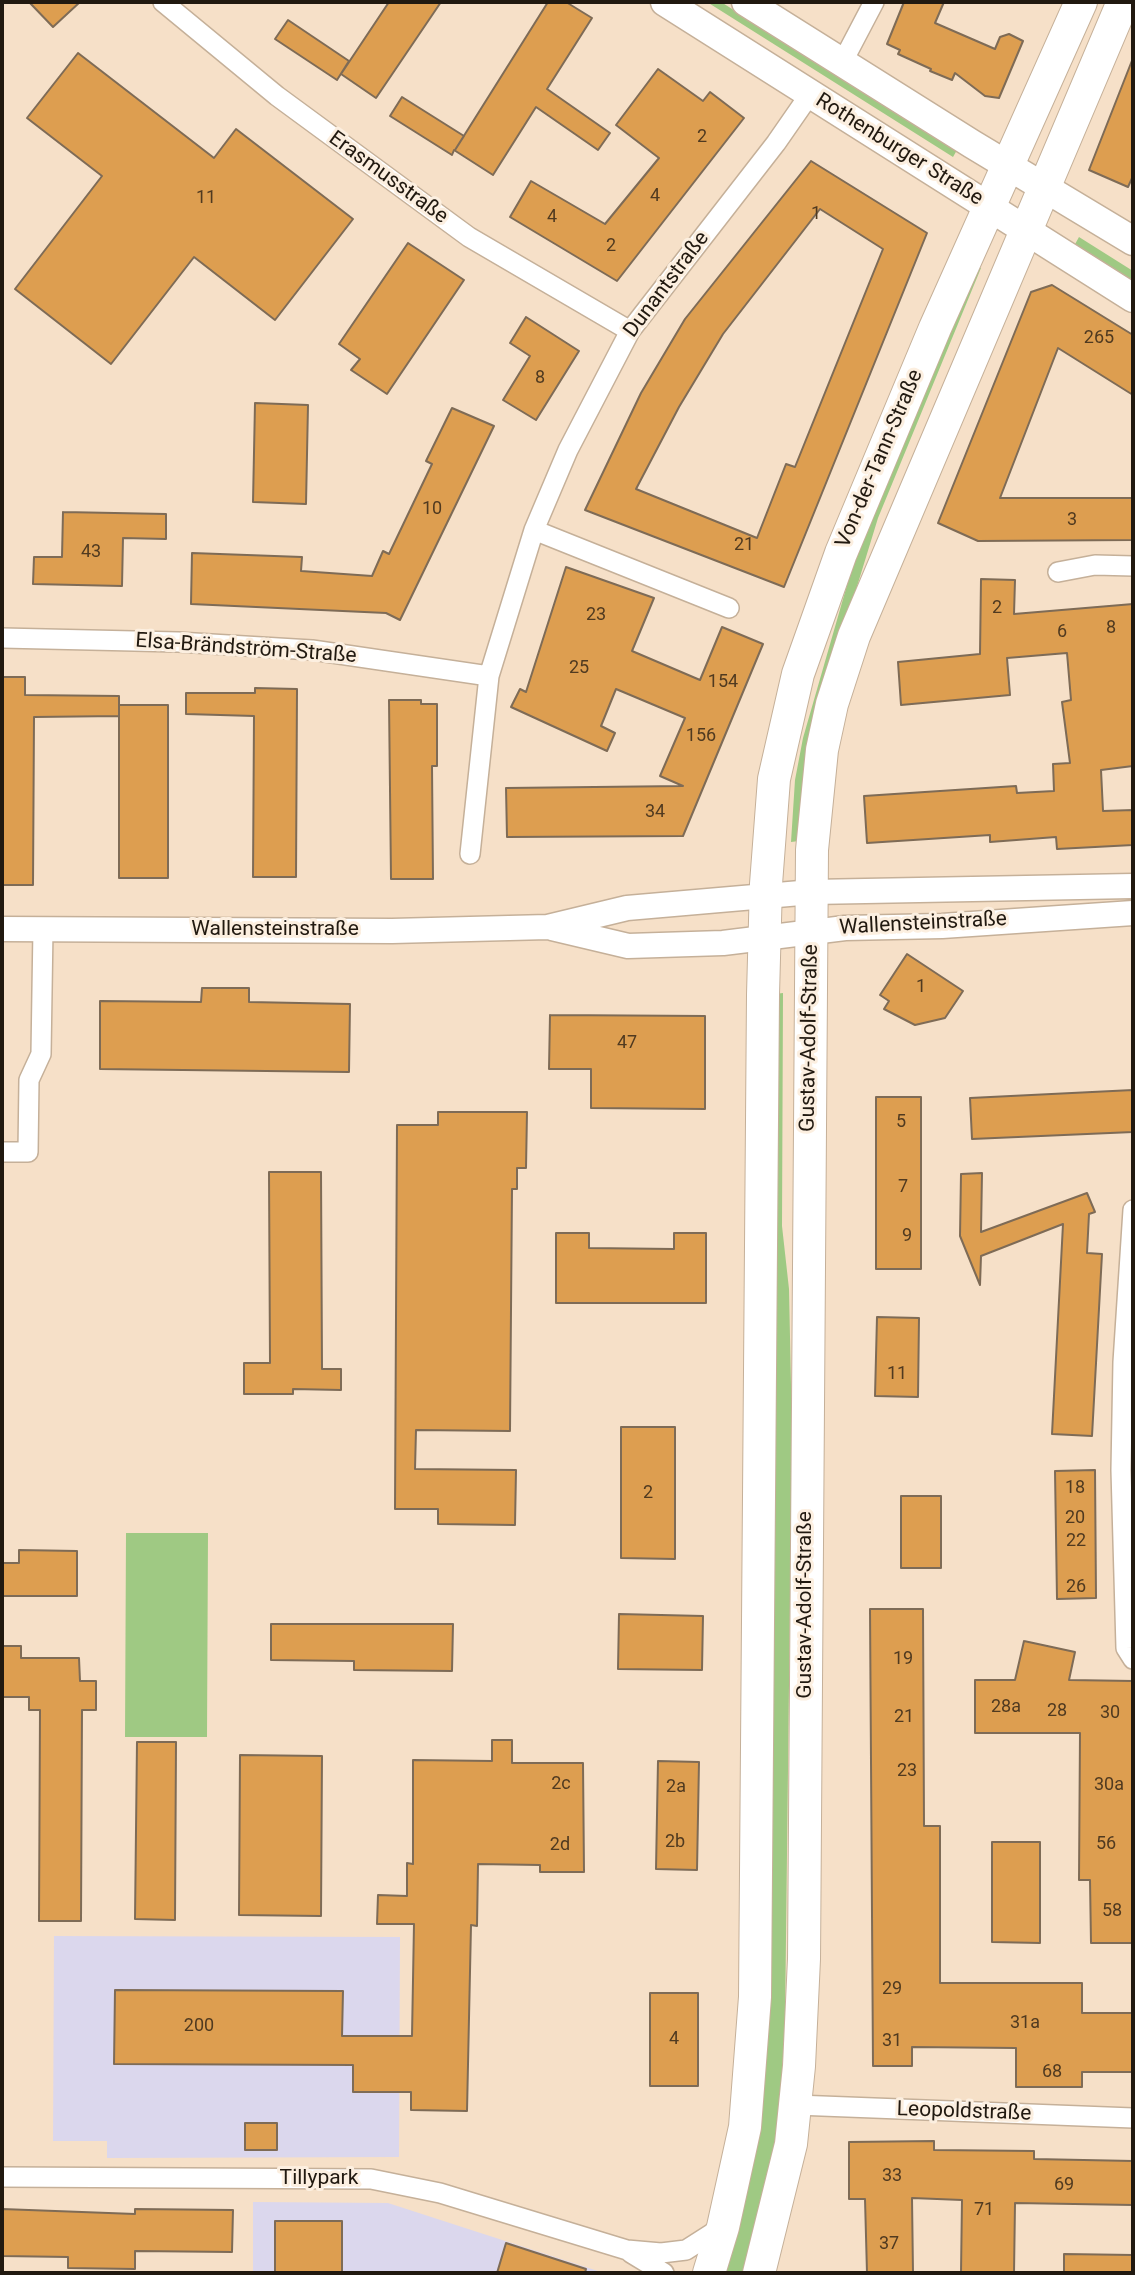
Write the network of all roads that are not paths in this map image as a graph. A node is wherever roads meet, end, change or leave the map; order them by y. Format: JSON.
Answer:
{"nodes":[{"id":1,"x":163,"y":2,"type":"edge"},
{"id":2,"x":665,"y":2,"type":"edge"},
{"id":3,"x":747,"y":2,"type":"edge"},
{"id":4,"x":874,"y":2,"type":"edge"},
{"id":5,"x":1081,"y":2,"type":"edge"},
{"id":6,"x":1123,"y":2,"type":"edge"},
{"id":7,"x":842,"y":62,"type":"junction"},
{"id":8,"x":810,"y":94,"type":"junction"},
{"id":9,"x":1009,"y":165,"type":"junction"},
{"id":10,"x":1045,"y":187,"type":"junction"},
{"id":11,"x":989,"y":207,"type":"junction"},
{"id":12,"x":1027,"y":231,"type":"junction"},
{"id":13,"x":1133,"y":241,"type":"edge"},
{"id":14,"x":1133,"y":298,"type":"edge"},
{"id":15,"x":630,"y":331,"type":"junction"},
{"id":16,"x":534,"y":530,"type":"junction"},
{"id":17,"x":1133,"y":566,"type":"edge"},
{"id":18,"x":1058,"y":572,"type":"dead end"},
{"id":19,"x":729,"y":608,"type":"dead end"},
{"id":20,"x":2,"y":638,"type":"edge"},
{"id":21,"x":489,"y":676,"type":"junction"},
{"id":22,"x":470,"y":854,"type":"dead end"},
{"id":23,"x":1133,"y":886,"type":"edge"},
{"id":24,"x":812,"y":892,"type":"junction"},
{"id":25,"x":765,"y":896,"type":"junction"},
{"id":26,"x":1133,"y":913,"type":"edge"},
{"id":27,"x":548,"y":927,"type":"junction"},
{"id":28,"x":2,"y":929,"type":"edge"},
{"id":29,"x":43,"y":929,"type":"junction"},
{"id":30,"x":812,"y":932,"type":"junction"},
{"id":31,"x":764,"y":939,"type":"junction"},
{"id":32,"x":2,"y":1152,"type":"edge"},
{"id":33,"x":1133,"y":1210,"type":"edge"},
{"id":34,"x":1133,"y":1659,"type":"edge"},
{"id":35,"x":796,"y":2105,"type":"junction"},
{"id":36,"x":1133,"y":2118,"type":"edge"},
{"id":37,"x":2,"y":2177,"type":"edge"},
{"id":38,"x":723,"y":2227,"type":"junction"},
{"id":39,"x":627,"y":2250,"type":"junction"},
{"id":40,"x":664,"y":2273,"type":"edge"},
{"id":41,"x":709,"y":2273,"type":"edge"},
{"id":42,"x":759,"y":2273,"type":"edge"}],
"edges":[{"from":1,"to":15,"type":"street","name":"Erasmusstraße"},
{"from":2,"to":8,"type":"main road","name":"Rothenburger Straße"},
{"from":3,"to":7,"type":"main road","name":"Rothenburger Straße"},
{"from":4,"to":7,"type":"street"},
{"from":5,"to":9,"type":"main road","name":"Von-der-Tann-Straße"},
{"from":6,"to":10,"type":"main road"},
{"from":7,"to":9,"type":"main road","name":"Rothenburger Straße"},
{"from":8,"to":11,"type":"main road","name":"Rothenburger Straße"},
{"from":8,"to":15,"type":"street","name":"Dunantstraße"},
{"from":9,"to":10,"type":"main road","name":"Rothenburger Straße"},
{"from":9,"to":11,"type":"main road","name":"Von-der-Tann-Straße"},
{"from":10,"to":12,"type":"main road"},
{"from":10,"to":13,"type":"main road","name":"Rothenburger Straße"},
{"from":11,"to":12,"type":"main road","name":"Rothenburger Straße"},
{"from":11,"to":25,"type":"main road","name":"Von-der-Tann-Straße"},
{"from":12,"to":14,"type":"main road","name":"Rothenburger Straße"},
{"from":12,"to":24,"type":"main road"},
{"from":15,"to":16,"type":"street","name":"Dunantstraße"},
{"from":16,"to":19,"type":"street"},
{"from":16,"to":21,"type":"street","name":"Dunantstraße"},
{"from":17,"to":18,"type":"street"},
{"from":20,"to":21,"type":"street","name":"Elsa-Brändström-Straße"},
{"from":21,"to":22,"type":"street","name":"Dunantstraße"},
{"from":23,"to":24,"type":"street","name":"Wallensteinstraße"},
{"from":24,"to":25,"type":"street","name":"Wallensteinstraße"},
{"from":24,"to":30,"type":"main road"},
{"from":25,"to":27,"type":"street","name":"Wallensteinstraße"},
{"from":25,"to":31,"type":"main road","name":"Von-der-Tann-Straße"},
{"from":26,"to":30,"type":"street","name":"Wallensteinstraße"},
{"from":27,"to":29,"type":"street","name":"Wallensteinstraße"},
{"from":27,"to":31,"type":"street","name":"Wallensteinstraße"},
{"from":28,"to":29,"type":"street","name":"Wallensteinstraße"},
{"from":29,"to":32,"type":"street"},
{"from":30,"to":31,"type":"street","name":"Wallensteinstraße"},
{"from":30,"to":35,"type":"main road","name":"Gustav-Adolf-Straße"},
{"from":31,"to":38,"type":"main road"},
{"from":33,"to":34,"type":"street"},
{"from":35,"to":36,"type":"street","name":"Leopoldstraße"},
{"from":35,"to":42,"type":"main road","name":"Gustav-Adolf-Straße"},
{"from":37,"to":39,"type":"street","name":"Tillypark"},
{"from":38,"to":39,"type":"street","name":"Tillypark"},
{"from":38,"to":41,"type":"main road"},
{"from":39,"to":40,"type":"street","name":"Tillypark"}]}
